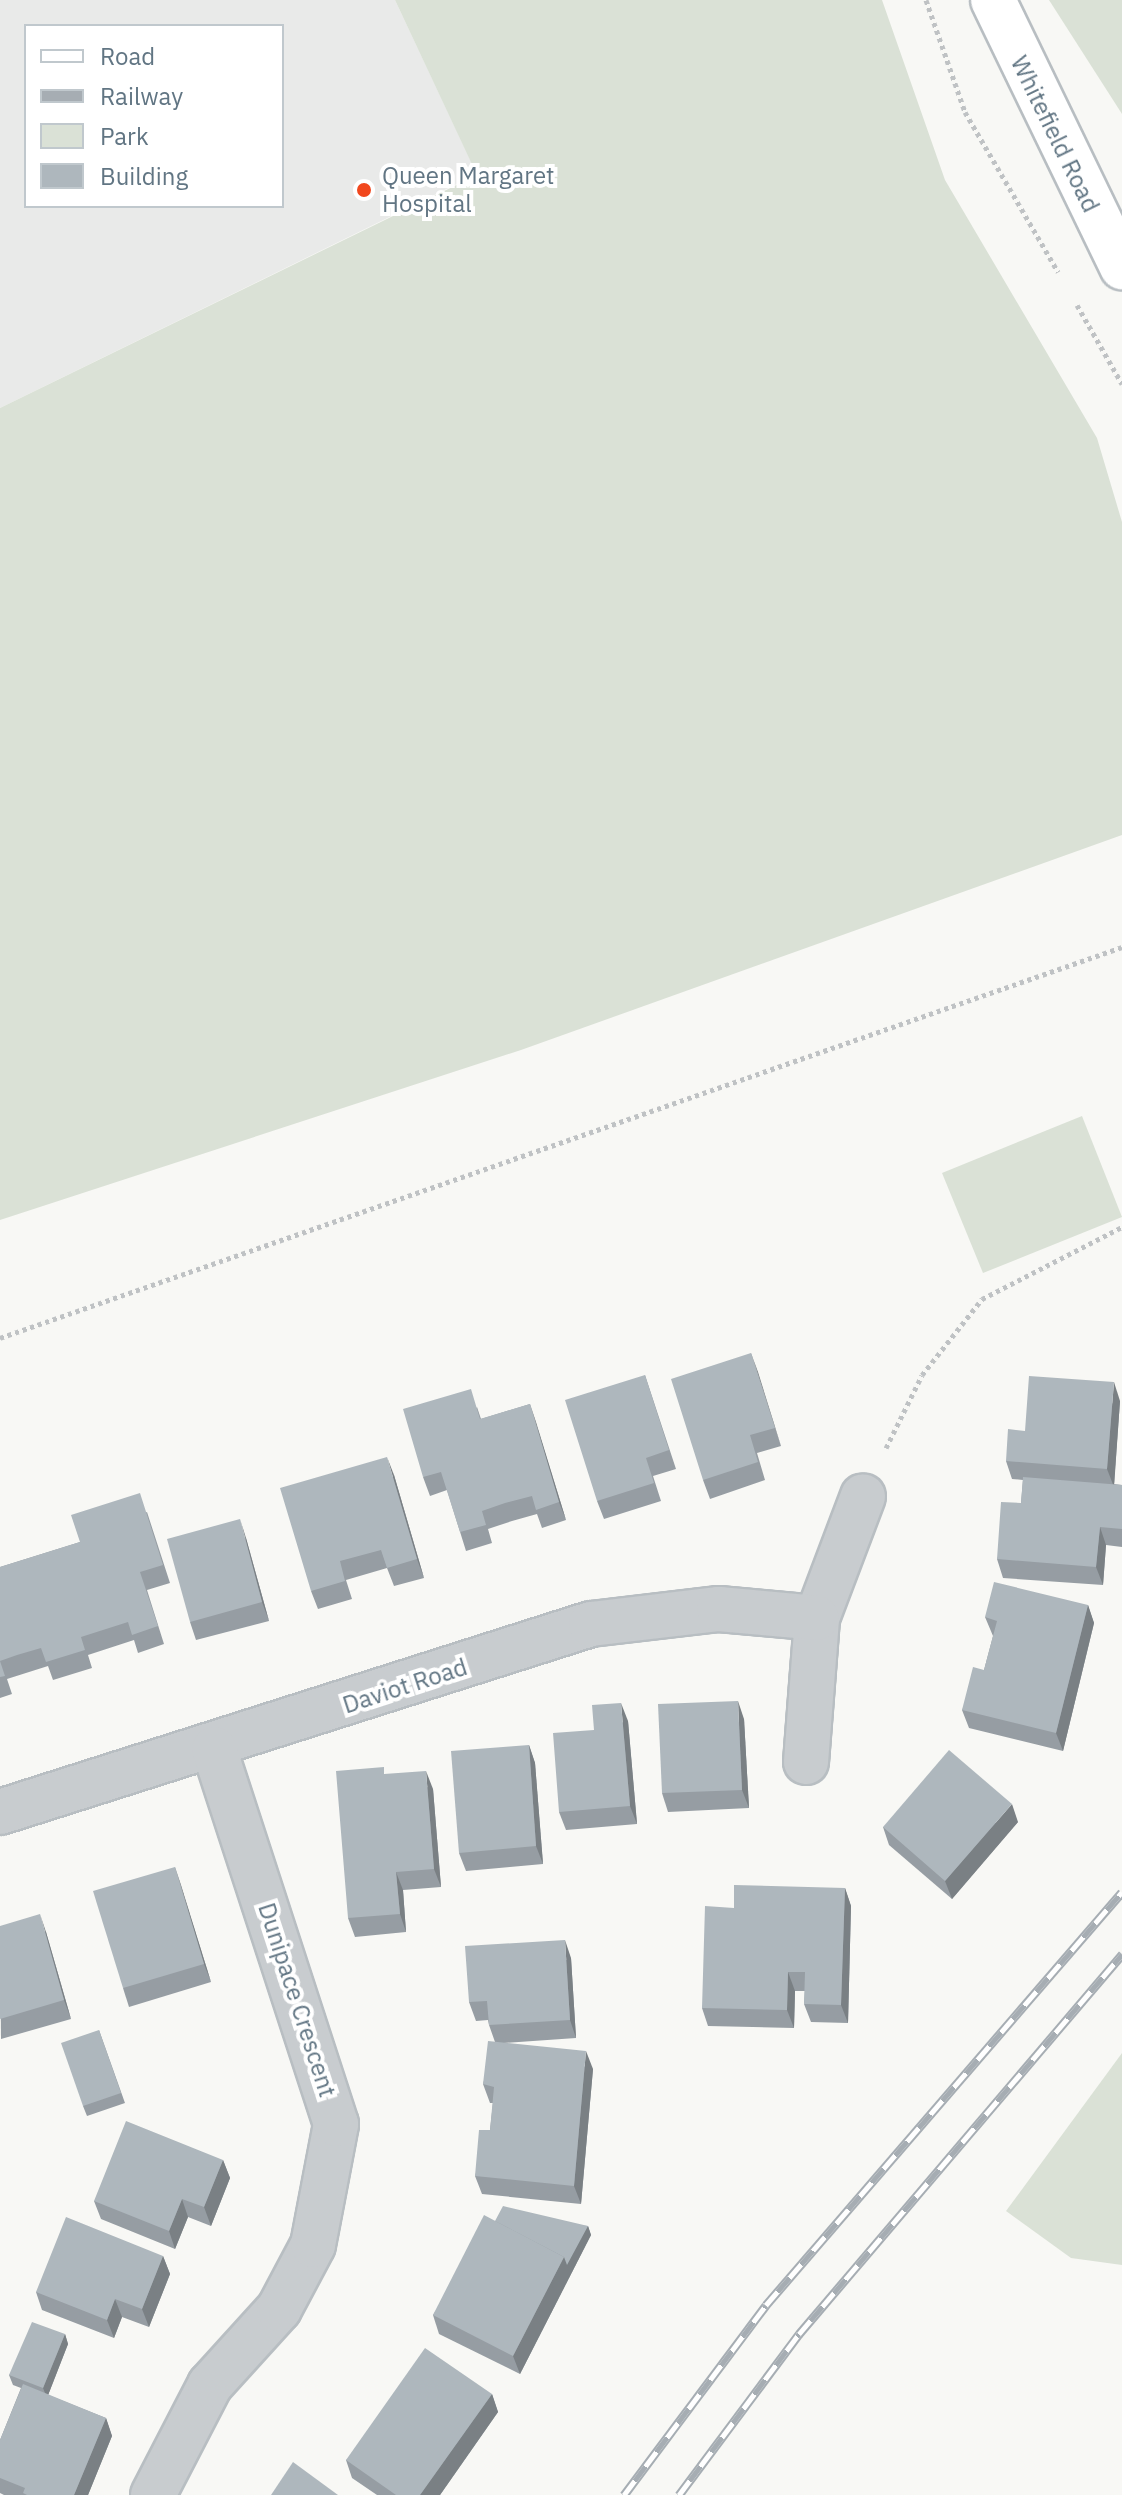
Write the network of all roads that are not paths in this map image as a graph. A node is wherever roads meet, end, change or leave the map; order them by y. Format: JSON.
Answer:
{"nodes":[{"id":1,"x":993,"y":0,"type":"edge"},
{"id":2,"x":1122,"y":267,"type":"edge"},
{"id":3,"x":863,"y":1496,"type":"road end"},
{"id":4,"x":817,"y":1618,"type":"junction"},
{"id":5,"x":214,"y":1749,"type":"junction"},
{"id":6,"x":806,"y":1762,"type":"dead end"},
{"id":7,"x":0,"y":1812,"type":"edge"},
{"id":8,"x":153,"y":2495,"type":"edge"}],
"edges":[{"from":1,"to":2,"type":"main road","name":"Whitefield Road"},
{"from":3,"to":4,"type":"street"},
{"from":4,"to":5,"type":"street","name":"Daviot Road"},
{"from":4,"to":6,"type":"street"},
{"from":5,"to":7,"type":"street","name":"Daviot Road"},
{"from":5,"to":8,"type":"street","name":"Dunipace Crescent"}]}
